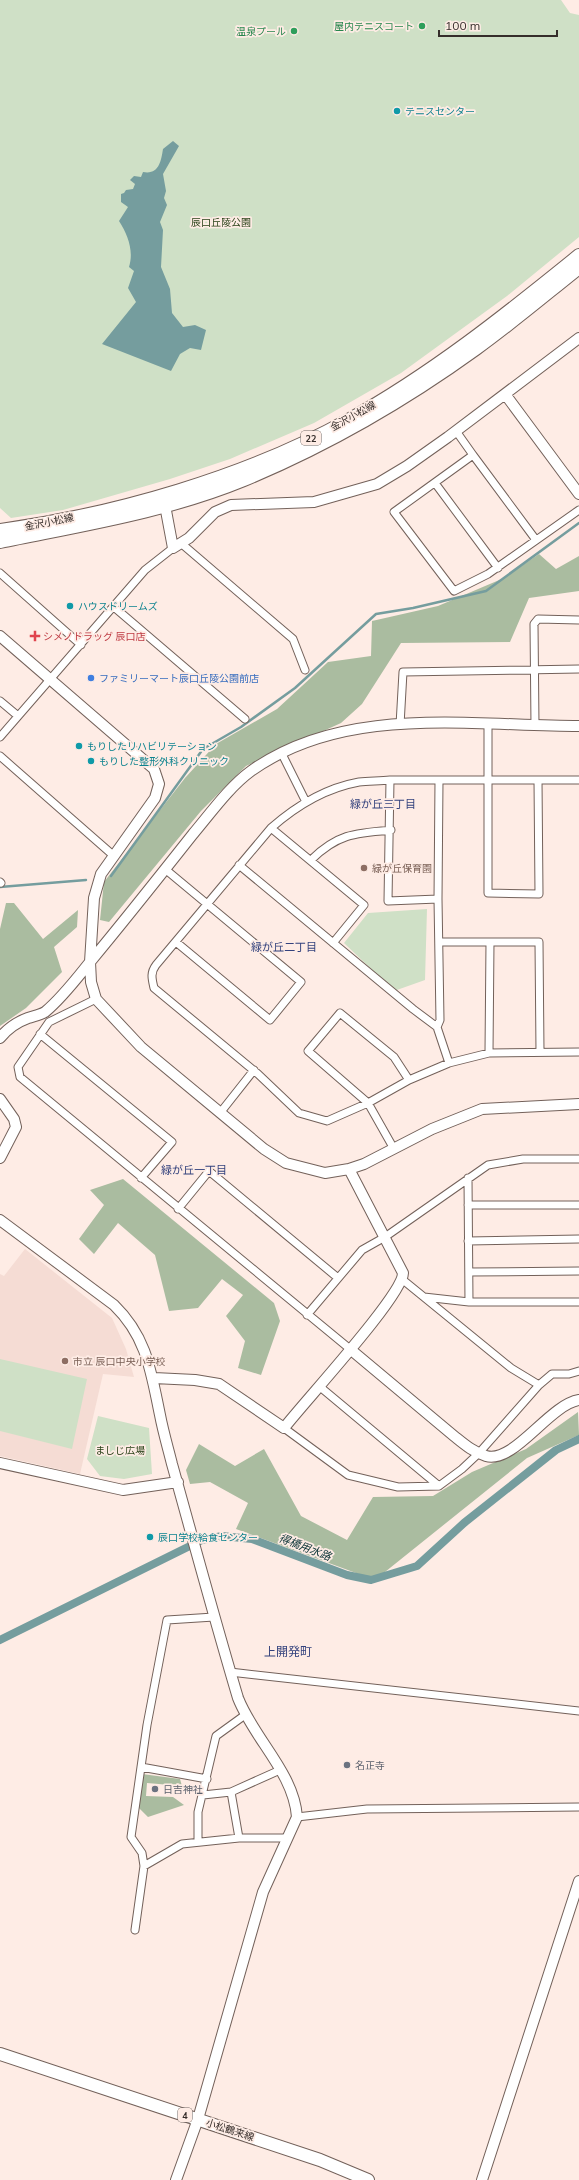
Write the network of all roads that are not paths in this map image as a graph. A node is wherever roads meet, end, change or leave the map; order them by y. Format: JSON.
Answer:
{"nodes":[{"id":1,"x":579,"y":255,"type":"edge"},
{"id":2,"x":579,"y":268,"type":"edge"},
{"id":3,"x":579,"y":338,"type":"edge"},
{"id":4,"x":505,"y":394,"type":"junction"},
{"id":5,"x":456,"y":431,"type":"junction"},
{"id":6,"x":473,"y":455,"type":"junction"},
{"id":7,"x":435,"y":483,"type":"junction"},
{"id":8,"x":162,"y":494,"type":"junction"},
{"id":9,"x":579,"y":494,"type":"edge"},
{"id":10,"x":165,"y":506,"type":"junction"},
{"id":11,"x":579,"y":510,"type":"edge"},
{"id":12,"x":0,"y":530,"type":"edge"},
{"id":13,"x":536,"y":540,"type":"junction"},
{"id":14,"x":0,"y":542,"type":"edge"},
{"id":15,"x":178,"y":546,"type":"junction"},
{"id":16,"x":498,"y":568,"type":"junction"},
{"id":17,"x":0,"y":573,"type":"edge"},
{"id":18,"x":114,"y":607,"type":"junction"},
{"id":19,"x":579,"y":620,"type":"edge"},
{"id":20,"x":0,"y":636,"type":"edge"},
{"id":21,"x":81,"y":645,"type":"junction"},
{"id":22,"x":579,"y":669,"type":"edge"},
{"id":23,"x":305,"y":670,"type":"dead end"},
{"id":24,"x":534,"y":671,"type":"junction"},
{"id":25,"x":51,"y":680,"type":"junction"},
{"id":26,"x":0,"y":701,"type":"edge"},
{"id":27,"x":18,"y":716,"type":"junction"},
{"id":28,"x":245,"y":719,"type":"dead end"},
{"id":29,"x":488,"y":724,"type":"junction"},
{"id":30,"x":400,"y":725,"type":"junction"},
{"id":31,"x":535,"y":726,"type":"junction"},
{"id":32,"x":579,"y":726,"type":"edge"},
{"id":33,"x":0,"y":737,"type":"edge"},
{"id":34,"x":282,"y":754,"type":"junction"},
{"id":35,"x":0,"y":756,"type":"edge"},
{"id":36,"x":390,"y":780,"type":"junction"},
{"id":37,"x":488,"y":780,"type":"junction"},
{"id":38,"x":538,"y":780,"type":"junction"},
{"id":39,"x":579,"y":780,"type":"edge"},
{"id":40,"x":439,"y":781,"type":"junction"},
{"id":41,"x":306,"y":802,"type":"junction"},
{"id":42,"x":271,"y":828,"type":"junction"},
{"id":43,"x":390,"y":830,"type":"junction"},
{"id":44,"x":114,"y":856,"type":"junction"},
{"id":45,"x":311,"y":860,"type":"junction"},
{"id":46,"x":239,"y":865,"type":"junction"},
{"id":47,"x":165,"y":869,"type":"junction"},
{"id":48,"x":438,"y":900,"type":"junction"},
{"id":49,"x":208,"y":904,"type":"junction"},
{"id":50,"x":176,"y":942,"type":"junction"},
{"id":51,"x":439,"y":942,"type":"junction"},
{"id":52,"x":490,"y":942,"type":"junction"},
{"id":53,"x":334,"y":943,"type":"junction"},
{"id":54,"x":90,"y":962,"type":"junction"},
{"id":55,"x":96,"y":999,"type":"junction"},
{"id":56,"x":437,"y":1027,"type":"junction"},
{"id":57,"x":40,"y":1034,"type":"junction"},
{"id":58,"x":0,"y":1038,"type":"edge"},
{"id":59,"x":540,"y":1051,"type":"junction"},
{"id":60,"x":579,"y":1052,"type":"edge"},
{"id":61,"x":489,"y":1053,"type":"junction"},
{"id":62,"x":449,"y":1063,"type":"junction"},
{"id":63,"x":254,"y":1070,"type":"junction"},
{"id":64,"x":409,"y":1080,"type":"junction"},
{"id":65,"x":0,"y":1099,"type":"edge"},
{"id":66,"x":368,"y":1103,"type":"junction"},
{"id":67,"x":579,"y":1104,"type":"edge"},
{"id":68,"x":220,"y":1113,"type":"junction"},
{"id":69,"x":394,"y":1149,"type":"junction"},
{"id":70,"x":0,"y":1158,"type":"edge"},
{"id":71,"x":579,"y":1159,"type":"edge"},
{"id":72,"x":349,"y":1169,"type":"junction"},
{"id":73,"x":141,"y":1178,"type":"junction"},
{"id":74,"x":468,"y":1178,"type":"junction"},
{"id":75,"x":468,"y":1205,"type":"junction"},
{"id":76,"x":579,"y":1205,"type":"edge"},
{"id":77,"x":178,"y":1209,"type":"junction"},
{"id":78,"x":0,"y":1220,"type":"edge"},
{"id":79,"x":385,"y":1237,"type":"junction"},
{"id":80,"x":579,"y":1239,"type":"edge"},
{"id":81,"x":468,"y":1241,"type":"junction"},
{"id":82,"x":579,"y":1271,"type":"edge"},
{"id":83,"x":469,"y":1272,"type":"junction"},
{"id":84,"x":338,"y":1278,"type":"junction"},
{"id":85,"x":403,"y":1280,"type":"junction"},
{"id":86,"x":424,"y":1297,"type":"junction"},
{"id":87,"x":469,"y":1302,"type":"junction"},
{"id":88,"x":579,"y":1302,"type":"edge"},
{"id":89,"x":307,"y":1315,"type":"junction"},
{"id":90,"x":350,"y":1349,"type":"junction"},
{"id":91,"x":579,"y":1371,"type":"edge"},
{"id":92,"x":154,"y":1378,"type":"junction"},
{"id":93,"x":539,"y":1385,"type":"junction"},
{"id":94,"x":319,"y":1386,"type":"junction"},
{"id":95,"x":579,"y":1400,"type":"edge"},
{"id":96,"x":284,"y":1428,"type":"junction"},
{"id":97,"x":479,"y":1453,"type":"junction"},
{"id":98,"x":0,"y":1463,"type":"edge"},
{"id":99,"x":178,"y":1482,"type":"junction"},
{"id":100,"x":439,"y":1486,"type":"junction"},
{"id":101,"x":214,"y":1617,"type":"junction"},
{"id":102,"x":230,"y":1672,"type":"junction"},
{"id":103,"x":579,"y":1711,"type":"edge"},
{"id":104,"x":244,"y":1715,"type":"junction"},
{"id":105,"x":141,"y":1768,"type":"junction"},
{"id":106,"x":280,"y":1770,"type":"junction"},
{"id":107,"x":207,"y":1779,"type":"junction"},
{"id":108,"x":231,"y":1792,"type":"junction"},
{"id":109,"x":203,"y":1795,"type":"junction"},
{"id":110,"x":579,"y":1807,"type":"edge"},
{"id":111,"x":297,"y":1817,"type":"junction"},
{"id":112,"x":239,"y":1838,"type":"junction"},
{"id":113,"x":288,"y":1838,"type":"junction"},
{"id":114,"x":198,"y":1842,"type":"junction"},
{"id":115,"x":144,"y":1866,"type":"junction"},
{"id":116,"x":579,"y":1881,"type":"edge"},
{"id":117,"x":135,"y":1930,"type":"dead end"},
{"id":118,"x":0,"y":2054,"type":"edge"},
{"id":119,"x":198,"y":2119,"type":"junction"},
{"id":120,"x":176,"y":2180,"type":"edge"},
{"id":121,"x":368,"y":2180,"type":"edge"},
{"id":122,"x":482,"y":2180,"type":"edge"}],
"edges":[{"from":1,"to":8,"type":"main road","name":"金沢小松線","number":"22"},
{"from":2,"to":10,"type":"main road","name":"金沢小松線","number":"22"},
{"from":3,"to":4,"type":"street"},
{"from":4,"to":5,"type":"street"},
{"from":4,"to":9,"type":"street"},
{"from":5,"to":6,"type":"street"},
{"from":5,"to":15,"type":"street"},
{"from":6,"to":7,"type":"street"},
{"from":6,"to":13,"type":"street"},
{"from":7,"to":16,"type":"street"},
{"from":7,"to":16,"type":"street"},
{"from":8,"to":10,"type":"street"},
{"from":8,"to":12,"type":"main road","name":"金沢小松線","number":"22"},
{"from":10,"to":14,"type":"main road","name":"金沢小松線","number":"22"},
{"from":10,"to":15,"type":"street"},
{"from":11,"to":13,"type":"street"},
{"from":13,"to":16,"type":"street"},
{"from":15,"to":18,"type":"street"},
{"from":15,"to":23,"type":"street"},
{"from":17,"to":21,"type":"street"},
{"from":18,"to":21,"type":"street"},
{"from":18,"to":28,"type":"street"},
{"from":19,"to":24,"type":"street"},
{"from":20,"to":25,"type":"street"},
{"from":21,"to":25,"type":"street"},
{"from":22,"to":24,"type":"street"},
{"from":24,"to":30,"type":"street"},
{"from":24,"to":31,"type":"street"},
{"from":25,"to":27,"type":"street"},
{"from":25,"to":44,"type":"street"},
{"from":26,"to":27,"type":"street"},
{"from":27,"to":33,"type":"street"},
{"from":29,"to":30,"type":"street"},
{"from":29,"to":31,"type":"street"},
{"from":29,"to":37,"type":"street"},
{"from":30,"to":34,"type":"street"},
{"from":31,"to":32,"type":"street"},
{"from":34,"to":41,"type":"street"},
{"from":34,"to":47,"type":"street"},
{"from":35,"to":44,"type":"street"},
{"from":36,"to":40,"type":"street"},
{"from":36,"to":41,"type":"street"},
{"from":36,"to":43,"type":"street"},
{"from":37,"to":38,"type":"street"},
{"from":37,"to":38,"type":"street"},
{"from":37,"to":40,"type":"street"},
{"from":38,"to":39,"type":"street"},
{"from":40,"to":48,"type":"street"},
{"from":41,"to":42,"type":"street"},
{"from":42,"to":45,"type":"street"},
{"from":42,"to":46,"type":"street"},
{"from":43,"to":45,"type":"street"},
{"from":43,"to":48,"type":"street"},
{"from":44,"to":54,"type":"street"},
{"from":45,"to":53,"type":"street"},
{"from":46,"to":49,"type":"street"},
{"from":46,"to":53,"type":"street"},
{"from":47,"to":49,"type":"street"},
{"from":47,"to":54,"type":"street"},
{"from":48,"to":51,"type":"street"},
{"from":49,"to":50,"type":"street"},
{"from":49,"to":50,"type":"street"},
{"from":50,"to":63,"type":"street"},
{"from":51,"to":52,"type":"street"},
{"from":51,"to":56,"type":"street"},
{"from":52,"to":59,"type":"street"},
{"from":52,"to":61,"type":"street"},
{"from":53,"to":56,"type":"street"},
{"from":54,"to":55,"type":"street"},
{"from":54,"to":58,"type":"street"},
{"from":55,"to":57,"type":"street"},
{"from":55,"to":68,"type":"street"},
{"from":56,"to":62,"type":"street"},
{"from":57,"to":73,"type":"street"},
{"from":57,"to":73,"type":"street"},
{"from":59,"to":60,"type":"street"},
{"from":59,"to":61,"type":"street"},
{"from":61,"to":62,"type":"street"},
{"from":62,"to":64,"type":"street"},
{"from":63,"to":66,"type":"street"},
{"from":63,"to":68,"type":"street"},
{"from":64,"to":66,"type":"street"},
{"from":64,"to":66,"type":"street"},
{"from":65,"to":70,"type":"street"},
{"from":66,"to":69,"type":"street"},
{"from":67,"to":69,"type":"street"},
{"from":68,"to":72,"type":"street"},
{"from":69,"to":72,"type":"street"},
{"from":71,"to":74,"type":"street"},
{"from":72,"to":79,"type":"street"},
{"from":73,"to":77,"type":"street"},
{"from":74,"to":75,"type":"street"},
{"from":74,"to":79,"type":"street"},
{"from":75,"to":76,"type":"street"},
{"from":75,"to":81,"type":"street"},
{"from":77,"to":84,"type":"street"},
{"from":77,"to":89,"type":"street"},
{"from":78,"to":92,"type":"street"},
{"from":79,"to":84,"type":"street"},
{"from":79,"to":85,"type":"street"},
{"from":80,"to":81,"type":"street"},
{"from":81,"to":83,"type":"street"},
{"from":82,"to":83,"type":"street"},
{"from":83,"to":87,"type":"street"},
{"from":84,"to":89,"type":"street"},
{"from":85,"to":86,"type":"street"},
{"from":85,"to":90,"type":"street"},
{"from":86,"to":87,"type":"street"},
{"from":86,"to":93,"type":"street"},
{"from":87,"to":88,"type":"street"},
{"from":89,"to":90,"type":"street"},
{"from":90,"to":94,"type":"street"},
{"from":90,"to":97,"type":"street"},
{"from":91,"to":93,"type":"street"},
{"from":92,"to":96,"type":"street"},
{"from":92,"to":99,"type":"street"},
{"from":93,"to":97,"type":"street"},
{"from":94,"to":96,"type":"street"},
{"from":94,"to":100,"type":"street"},
{"from":95,"to":97,"type":"street"},
{"from":96,"to":100,"type":"street"},
{"from":97,"to":100,"type":"street"},
{"from":98,"to":99,"type":"street"},
{"from":99,"to":101,"type":"street"},
{"from":101,"to":102,"type":"street"},
{"from":101,"to":105,"type":"street"},
{"from":102,"to":103,"type":"street"},
{"from":102,"to":104,"type":"street"},
{"from":104,"to":106,"type":"street"},
{"from":104,"to":107,"type":"street"},
{"from":105,"to":107,"type":"street"},
{"from":105,"to":115,"type":"street"},
{"from":106,"to":108,"type":"street"},
{"from":106,"to":111,"type":"street"},
{"from":107,"to":109,"type":"street"},
{"from":108,"to":109,"type":"street"},
{"from":108,"to":112,"type":"street"},
{"from":109,"to":114,"type":"street"},
{"from":110,"to":111,"type":"street"},
{"from":111,"to":113,"type":"street"},
{"from":112,"to":113,"type":"street"},
{"from":112,"to":114,"type":"street"},
{"from":113,"to":119,"type":"street"},
{"from":114,"to":115,"type":"street"},
{"from":115,"to":117,"type":"street"},
{"from":116,"to":122,"type":"street"},
{"from":118,"to":119,"type":"main road","name":"小松鶴来線","number":"4"},
{"from":119,"to":120,"type":"street"},
{"from":119,"to":121,"type":"main road","name":"小松鶴来線","number":"4"}]}
